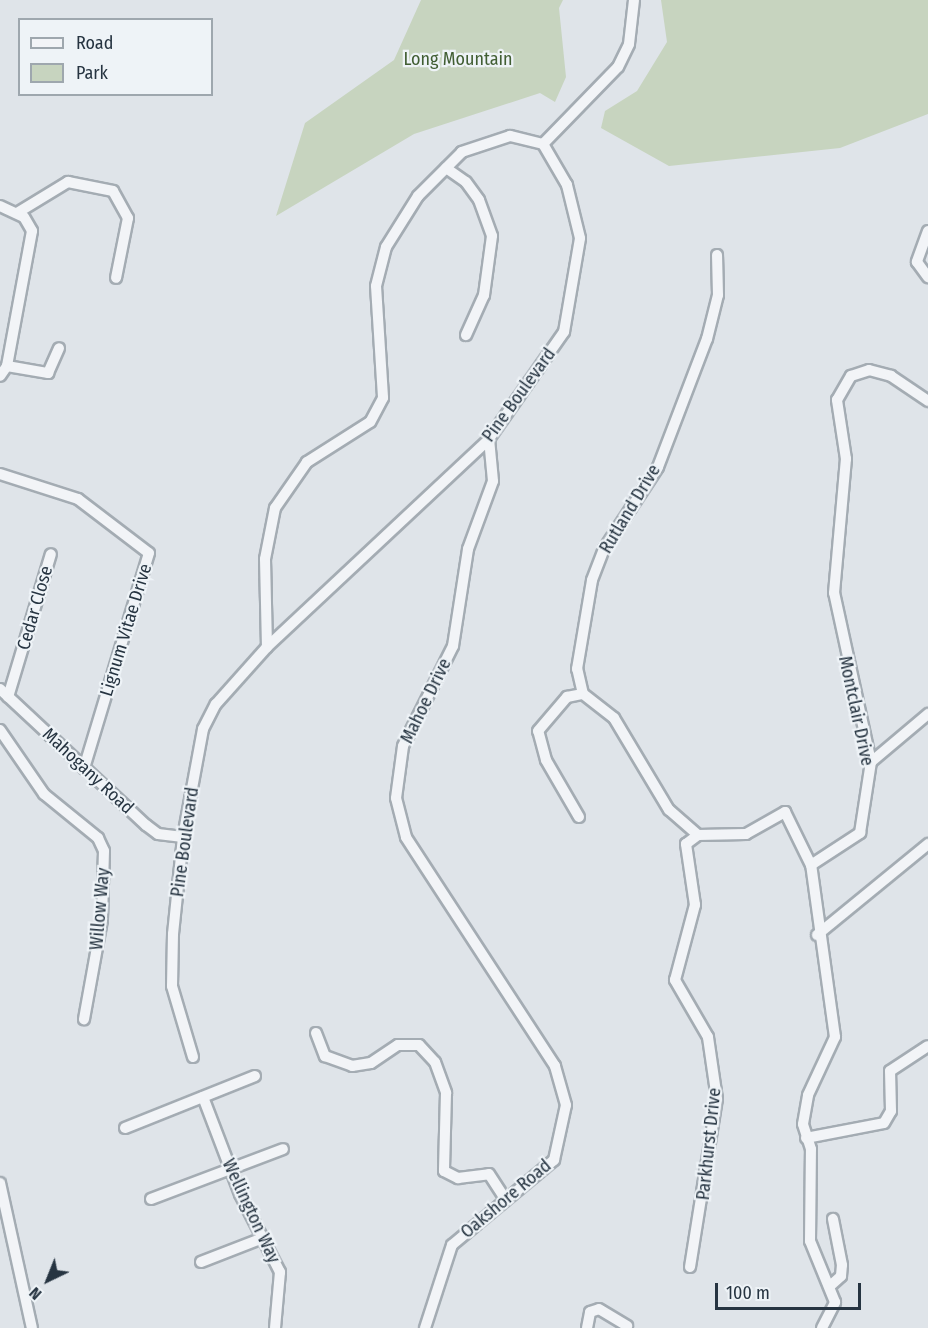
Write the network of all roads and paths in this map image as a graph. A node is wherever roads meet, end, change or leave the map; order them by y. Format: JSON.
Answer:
{"nodes":[{"id":1,"x":634,"y":0,"type":"edge"},
{"id":2,"x":543,"y":144,"type":"junction"},
{"id":3,"x":446,"y":168,"type":"junction"},
{"id":4,"x":0,"y":206,"type":"edge"},
{"id":5,"x":17,"y":213,"type":"junction"},
{"id":6,"x":928,"y":231,"type":"edge"},
{"id":7,"x":717,"y":255,"type":"dead end"},
{"id":8,"x":928,"y":277,"type":"edge"},
{"id":9,"x":116,"y":278,"type":"dead end"},
{"id":10,"x":466,"y":335,"type":"dead end"},
{"id":11,"x":59,"y":348,"type":"dead end"},
{"id":12,"x":7,"y":366,"type":"junction"},
{"id":13,"x":0,"y":376,"type":"edge"},
{"id":14,"x":928,"y":401,"type":"edge"},
{"id":15,"x":489,"y":439,"type":"junction"},
{"id":16,"x":0,"y":474,"type":"edge"},
{"id":17,"x":51,"y":554,"type":"dead end"},
{"id":18,"x":267,"y":647,"type":"junction"},
{"id":19,"x":4,"y":693,"type":"edge"},
{"id":20,"x":584,"y":694,"type":"junction"},
{"id":21,"x":928,"y":714,"type":"edge"},
{"id":22,"x":0,"y":730,"type":"edge"},
{"id":23,"x":871,"y":762,"type":"junction"},
{"id":24,"x":84,"y":768,"type":"junction"},
{"id":25,"x":579,"y":817,"type":"dead end"},
{"id":26,"x":698,"y":835,"type":"junction"},
{"id":27,"x":183,"y":837,"type":"junction"},
{"id":28,"x":928,"y":844,"type":"edge"},
{"id":29,"x":811,"y":865,"type":"junction"},
{"id":30,"x":817,"y":935,"type":"junction"},
{"id":31,"x":496,"y":976,"type":"joint"},
{"id":32,"x":84,"y":1019,"type":"dead end"},
{"id":33,"x":316,"y":1032,"type":"dead end"},
{"id":34,"x":928,"y":1046,"type":"edge"},
{"id":35,"x":193,"y":1057,"type":"dead end"},
{"id":36,"x":255,"y":1076,"type":"dead end"},
{"id":37,"x":203,"y":1097,"type":"junction"},
{"id":38,"x":125,"y":1128,"type":"dead end"},
{"id":39,"x":806,"y":1138,"type":"junction"},
{"id":40,"x":283,"y":1149,"type":"dead end"},
{"id":41,"x":230,"y":1168,"type":"junction"},
{"id":42,"x":0,"y":1184,"type":"edge"},
{"id":43,"x":151,"y":1199,"type":"dead end"},
{"id":44,"x":506,"y":1200,"type":"junction"},
{"id":45,"x":833,"y":1219,"type":"dead end"},
{"id":46,"x":264,"y":1238,"type":"junction"},
{"id":47,"x":201,"y":1262,"type":"dead end"},
{"id":48,"x":690,"y":1267,"type":"dead end"},
{"id":49,"x":830,"y":1286,"type":"junction"},
{"id":50,"x":626,"y":1327,"type":"edge"},
{"id":51,"x":32,"y":1328,"type":"edge"},
{"id":52,"x":275,"y":1328,"type":"edge"},
{"id":53,"x":425,"y":1328,"type":"edge"},
{"id":54,"x":587,"y":1328,"type":"edge"},
{"id":55,"x":822,"y":1328,"type":"edge"}],
"edges":[{"from":1,"to":2,"type":"street"},
{"from":2,"to":3,"type":"street"},
{"from":2,"to":15,"type":"street","name":"Pine Boulevard"},
{"from":3,"to":10,"type":"street"},
{"from":3,"to":18,"type":"street"},
{"from":4,"to":5,"type":"street"},
{"from":5,"to":9,"type":"street"},
{"from":5,"to":12,"type":"street"},
{"from":6,"to":8,"type":"street"},
{"from":7,"to":20,"type":"street","name":"Rutland Drive"},
{"from":11,"to":12,"type":"street"},
{"from":12,"to":13,"type":"street"},
{"from":14,"to":23,"type":"street","name":"Montclair Drive"},
{"from":15,"to":18,"type":"street","name":"Pine Boulevard"},
{"from":15,"to":31,"type":"street","name":"Mahoe Drive"},
{"from":16,"to":24,"type":"street","name":"Lignum Vitae Drive"},
{"from":17,"to":19,"type":"street","name":"Cedar Close"},
{"from":18,"to":27,"type":"street","name":"Pine Boulevard"},
{"from":19,"to":24,"type":"street","name":"Mahogany Road"},
{"from":20,"to":25,"type":"street"},
{"from":20,"to":26,"type":"street"},
{"from":21,"to":23,"type":"street"},
{"from":22,"to":32,"type":"street","name":"Willow Way"},
{"from":23,"to":29,"type":"street","name":"Montclair Drive"},
{"from":24,"to":27,"type":"street","name":"Mahogany Road"},
{"from":26,"to":29,"type":"street"},
{"from":26,"to":48,"type":"street","name":"Parkhurst Drive"},
{"from":27,"to":35,"type":"street","name":"Pine Boulevard"},
{"from":28,"to":30,"type":"street"},
{"from":29,"to":30,"type":"street"},
{"from":30,"to":39,"type":"street"},
{"from":31,"to":44,"type":"street","name":"Oakshore Road"},
{"from":33,"to":44,"type":"street"},
{"from":34,"to":39,"type":"street"},
{"from":36,"to":37,"type":"street"},
{"from":37,"to":38,"type":"street"},
{"from":37,"to":41,"type":"street","name":"Wellington Way"},
{"from":39,"to":49,"type":"street"},
{"from":40,"to":41,"type":"street"},
{"from":41,"to":43,"type":"street"},
{"from":41,"to":46,"type":"street","name":"Wellington Way"},
{"from":42,"to":51,"type":"street"},
{"from":44,"to":53,"type":"street","name":"Oakshore Road"},
{"from":45,"to":49,"type":"street"},
{"from":46,"to":47,"type":"street"},
{"from":46,"to":52,"type":"street","name":"Wellington Way"},
{"from":49,"to":55,"type":"street"},
{"from":50,"to":54,"type":"street"}]}
